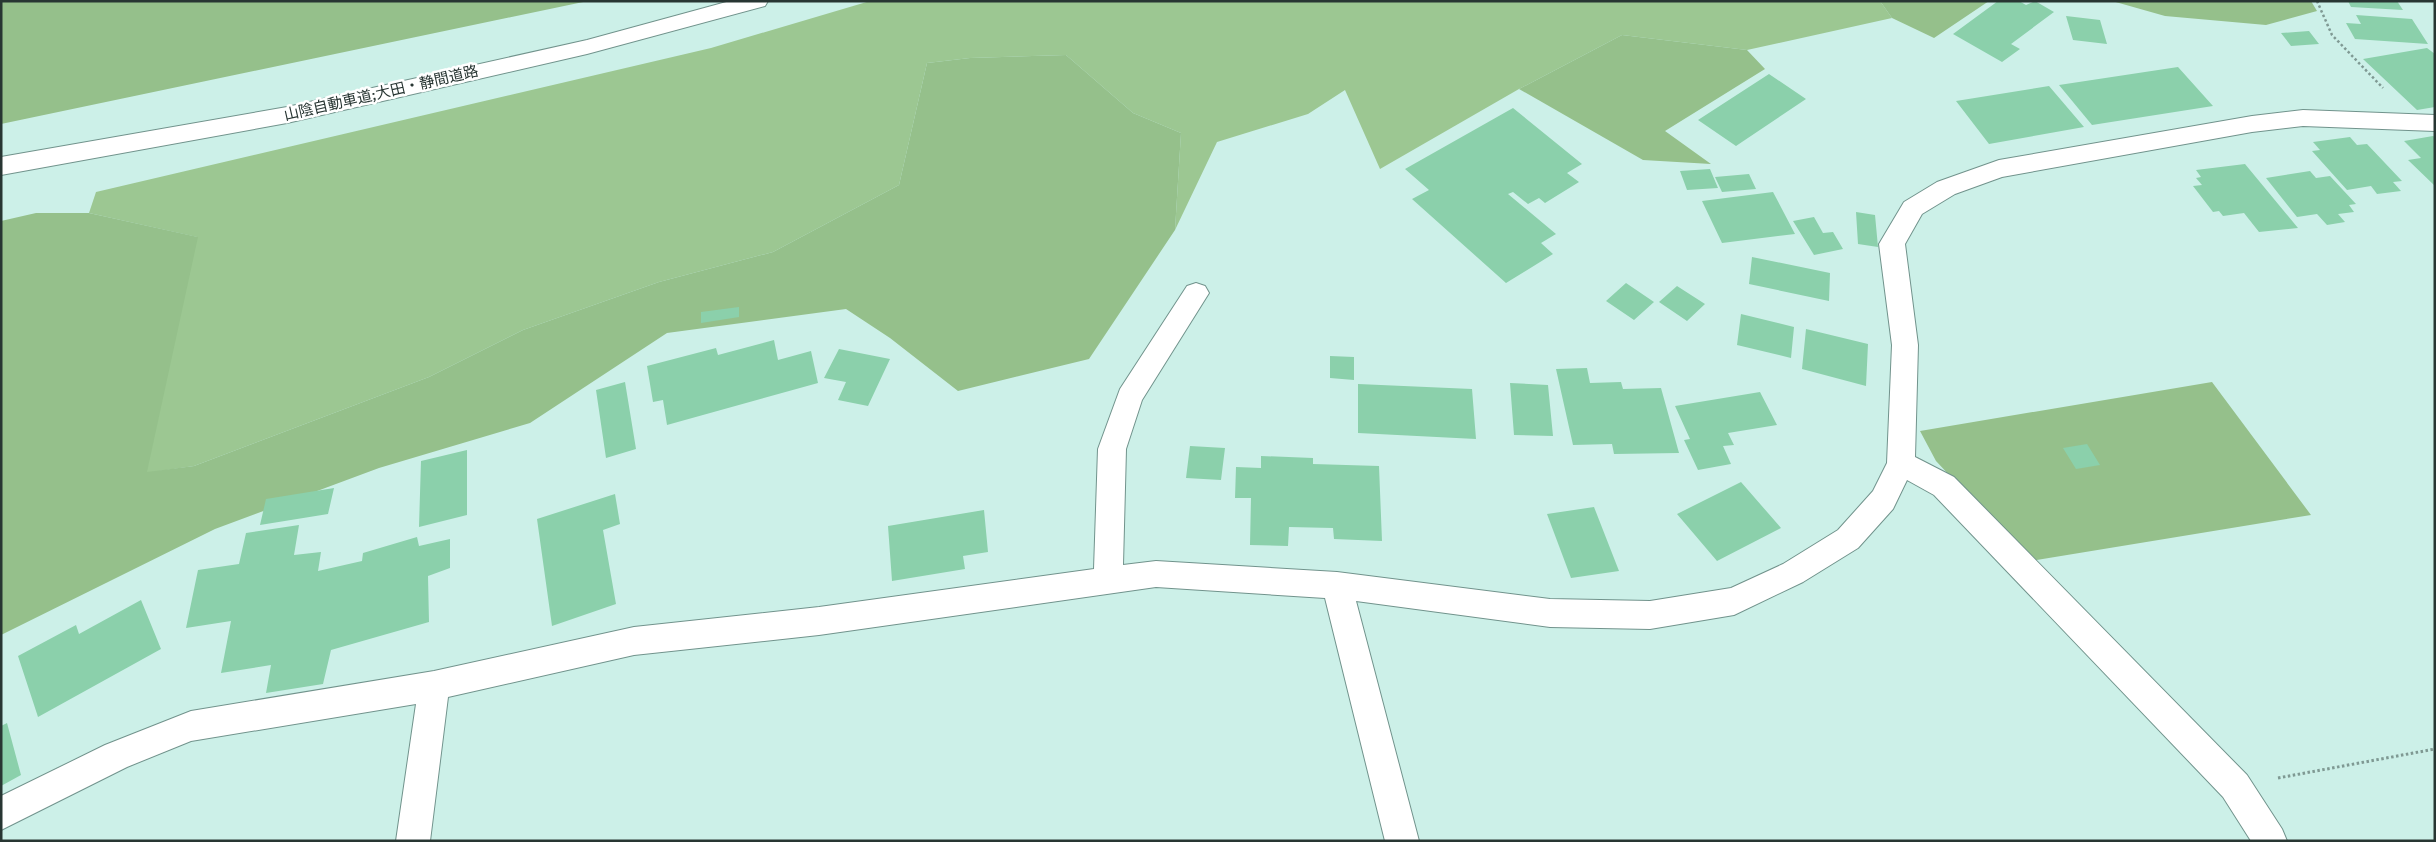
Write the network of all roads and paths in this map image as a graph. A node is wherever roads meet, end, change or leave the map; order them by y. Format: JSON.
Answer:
{"nodes":[{"id":1,"x":757,"y":1,"type":"edge"},
{"id":2,"x":2317,"y":1,"type":"edge"},
{"id":3,"x":2425,"y":122,"type":"edge"},
{"id":4,"x":1,"y":166,"type":"edge"},
{"id":5,"x":1196,"y":293,"type":"dead end"},
{"id":6,"x":1901,"y":463,"type":"junction"},
{"id":7,"x":1108,"y":581,"type":"junction"},
{"id":8,"x":1337,"y":585,"type":"junction"},
{"id":9,"x":434,"y":686,"type":"junction"},
{"id":10,"x":2435,"y":749,"type":"edge"},
{"id":11,"x":2235,"y":786,"type":"junction"},
{"id":12,"x":1,"y":814,"type":"edge"},
{"id":13,"x":413,"y":841,"type":"edge"},
{"id":14,"x":1402,"y":841,"type":"edge"},
{"id":15,"x":2270,"y":841,"type":"edge"}],
"edges":[{"from":1,"to":4,"type":"main road","name":"山陰自動車道;大田・静間道路"},
{"from":2,"to":3,"type":"path"},
{"from":3,"to":6,"type":"main road"},
{"from":5,"to":7,"type":"main road"},
{"from":6,"to":8,"type":"main road"},
{"from":6,"to":11,"type":"main road"},
{"from":7,"to":8,"type":"main road"},
{"from":7,"to":9,"type":"main road"},
{"from":8,"to":14,"type":"main road"},
{"from":9,"to":12,"type":"main road"},
{"from":9,"to":13,"type":"main road"},
{"from":10,"to":11,"type":"path"},
{"from":11,"to":15,"type":"main road"}]}
